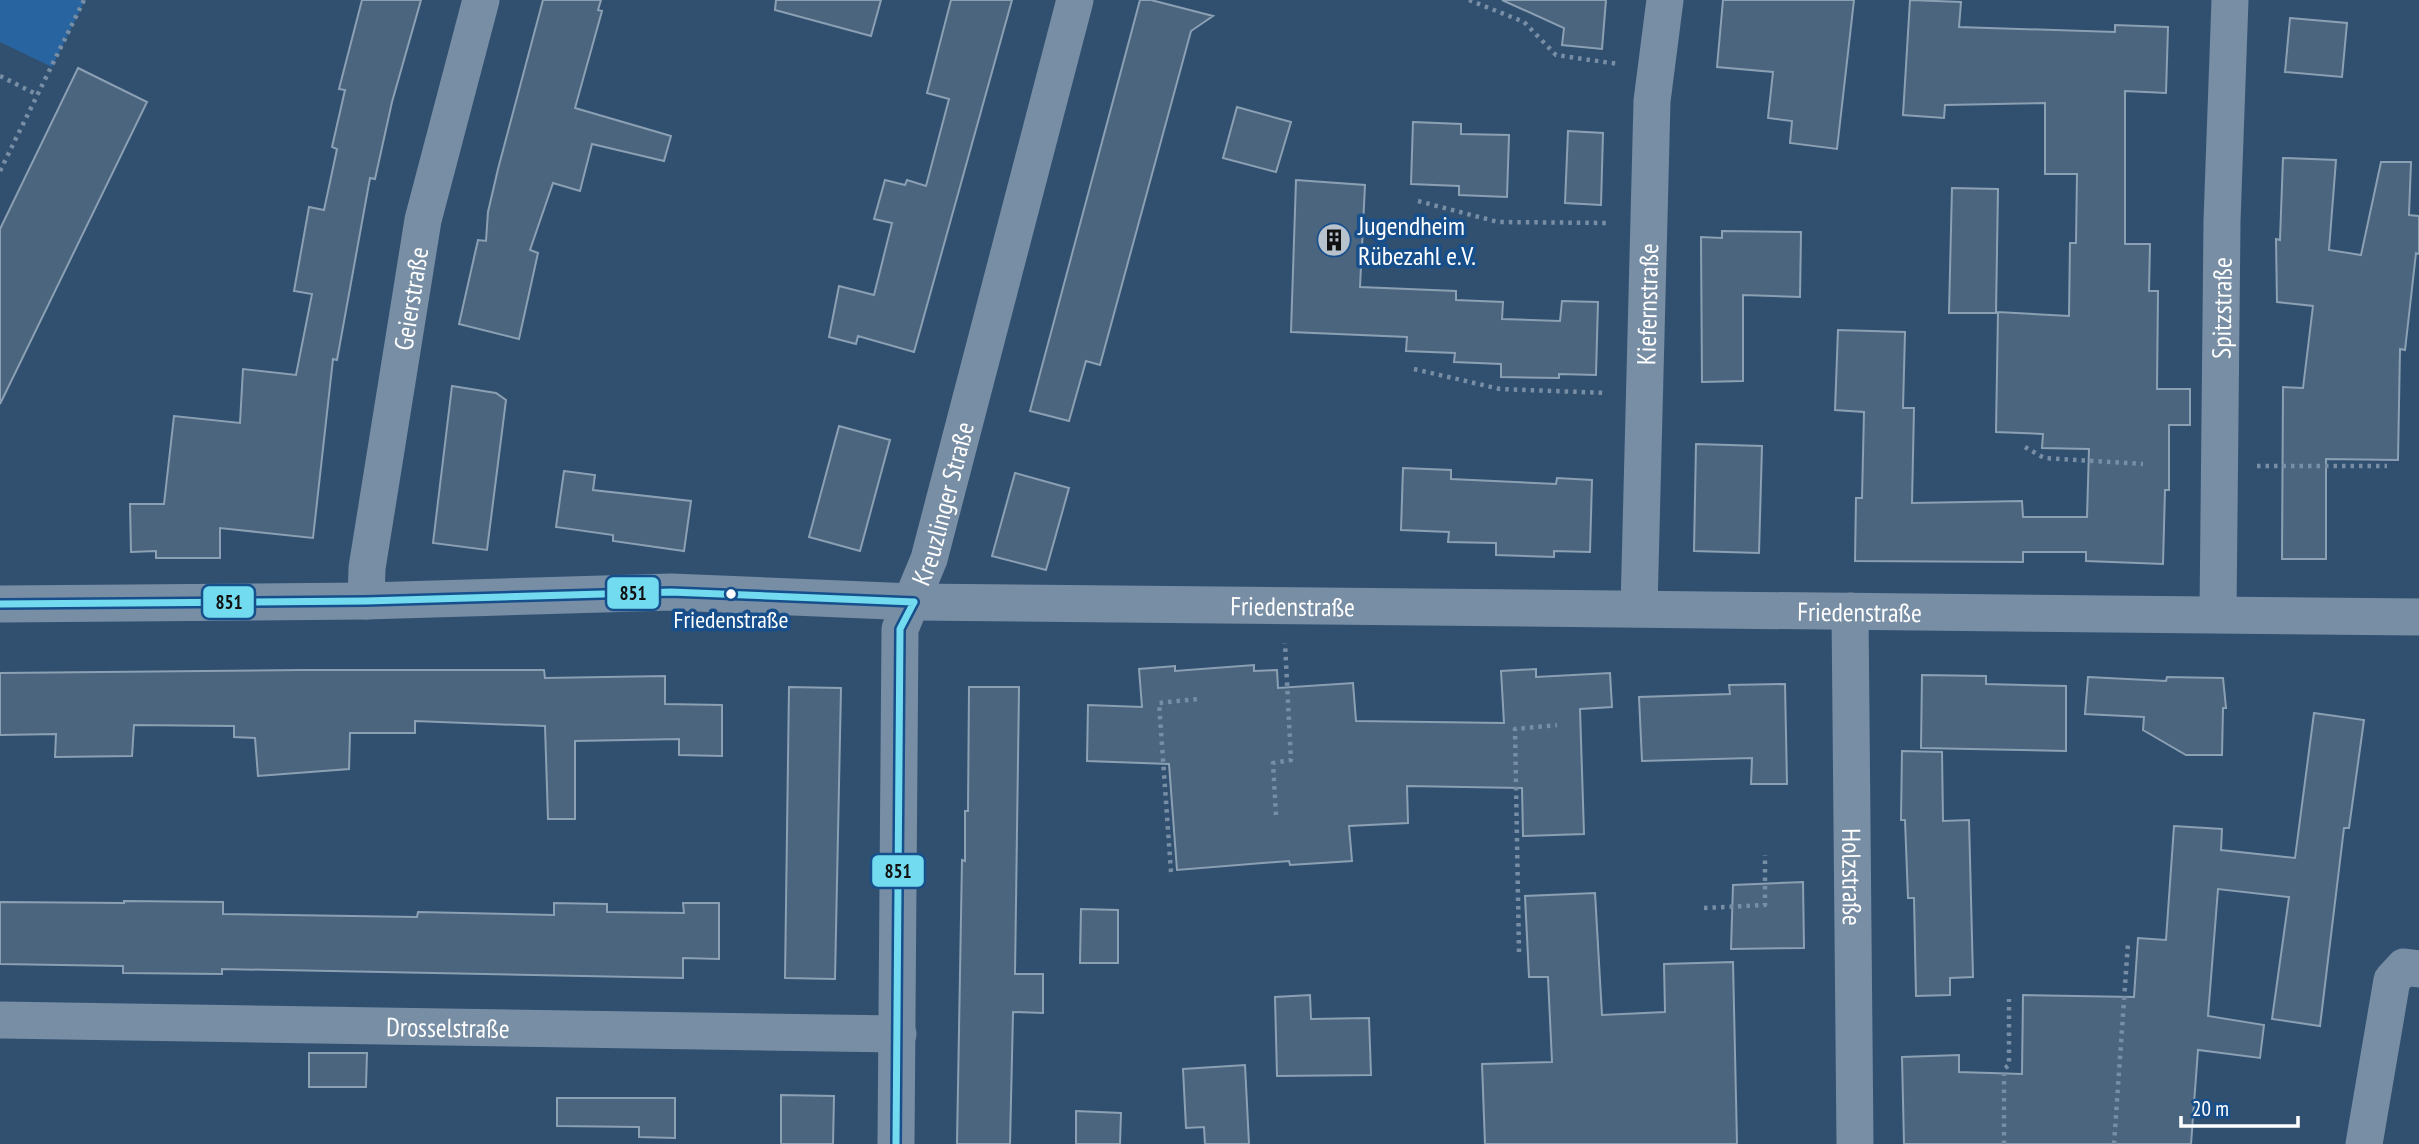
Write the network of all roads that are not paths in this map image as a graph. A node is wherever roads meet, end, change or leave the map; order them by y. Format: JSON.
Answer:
{"nodes":[{"id":1,"x":481,"y":0,"type":"edge"},
{"id":2,"x":1074,"y":0,"type":"edge"},
{"id":3,"x":1665,"y":0,"type":"edge"},
{"id":4,"x":2230,"y":0,"type":"edge"},
{"id":5,"x":366,"y":601,"type":"junction"},
{"id":6,"x":914,"y":602,"type":"junction"},
{"id":7,"x":0,"y":604,"type":"edge"},
{"id":8,"x":1639,"y":608,"type":"junction"},
{"id":9,"x":1850,"y":611,"type":"junction"},
{"id":10,"x":2218,"y":614,"type":"junction"},
{"id":11,"x":2419,"y":617,"type":"edge"},
{"id":12,"x":2419,"y":969,"type":"edge"},
{"id":13,"x":0,"y":1020,"type":"edge"},
{"id":14,"x":898,"y":1034,"type":"junction"},
{"id":15,"x":897,"y":1144,"type":"edge"},
{"id":16,"x":1855,"y":1144,"type":"edge"},
{"id":17,"x":2364,"y":1144,"type":"edge"}],
"edges":[{"from":1,"to":5,"type":"street","name":"Geierstraße"},
{"from":2,"to":6,"type":"street","name":"Kreuzlinger Straße"},
{"from":3,"to":8,"type":"street","name":"Kiefernstraße"},
{"from":4,"to":10,"type":"street","name":"Spitzstraße"},
{"from":5,"to":6,"type":"street","name":"Friedenstraße"},
{"from":5,"to":7,"type":"street","name":"Friedenstraße"},
{"from":6,"to":8,"type":"street","name":"Friedenstraße"},
{"from":6,"to":14,"type":"street","name":"Kreuzlinger Straße"},
{"from":8,"to":9,"type":"street","name":"Friedenstraße"},
{"from":9,"to":10,"type":"street","name":"Friedenstraße"},
{"from":9,"to":16,"type":"street","name":"Holzstraße"},
{"from":10,"to":11,"type":"street","name":"Friedenstraße"},
{"from":12,"to":17,"type":"street"},
{"from":13,"to":14,"type":"street","name":"Drosselstraße"},
{"from":14,"to":15,"type":"street","name":"Kreuzlinger Straße"}]}
